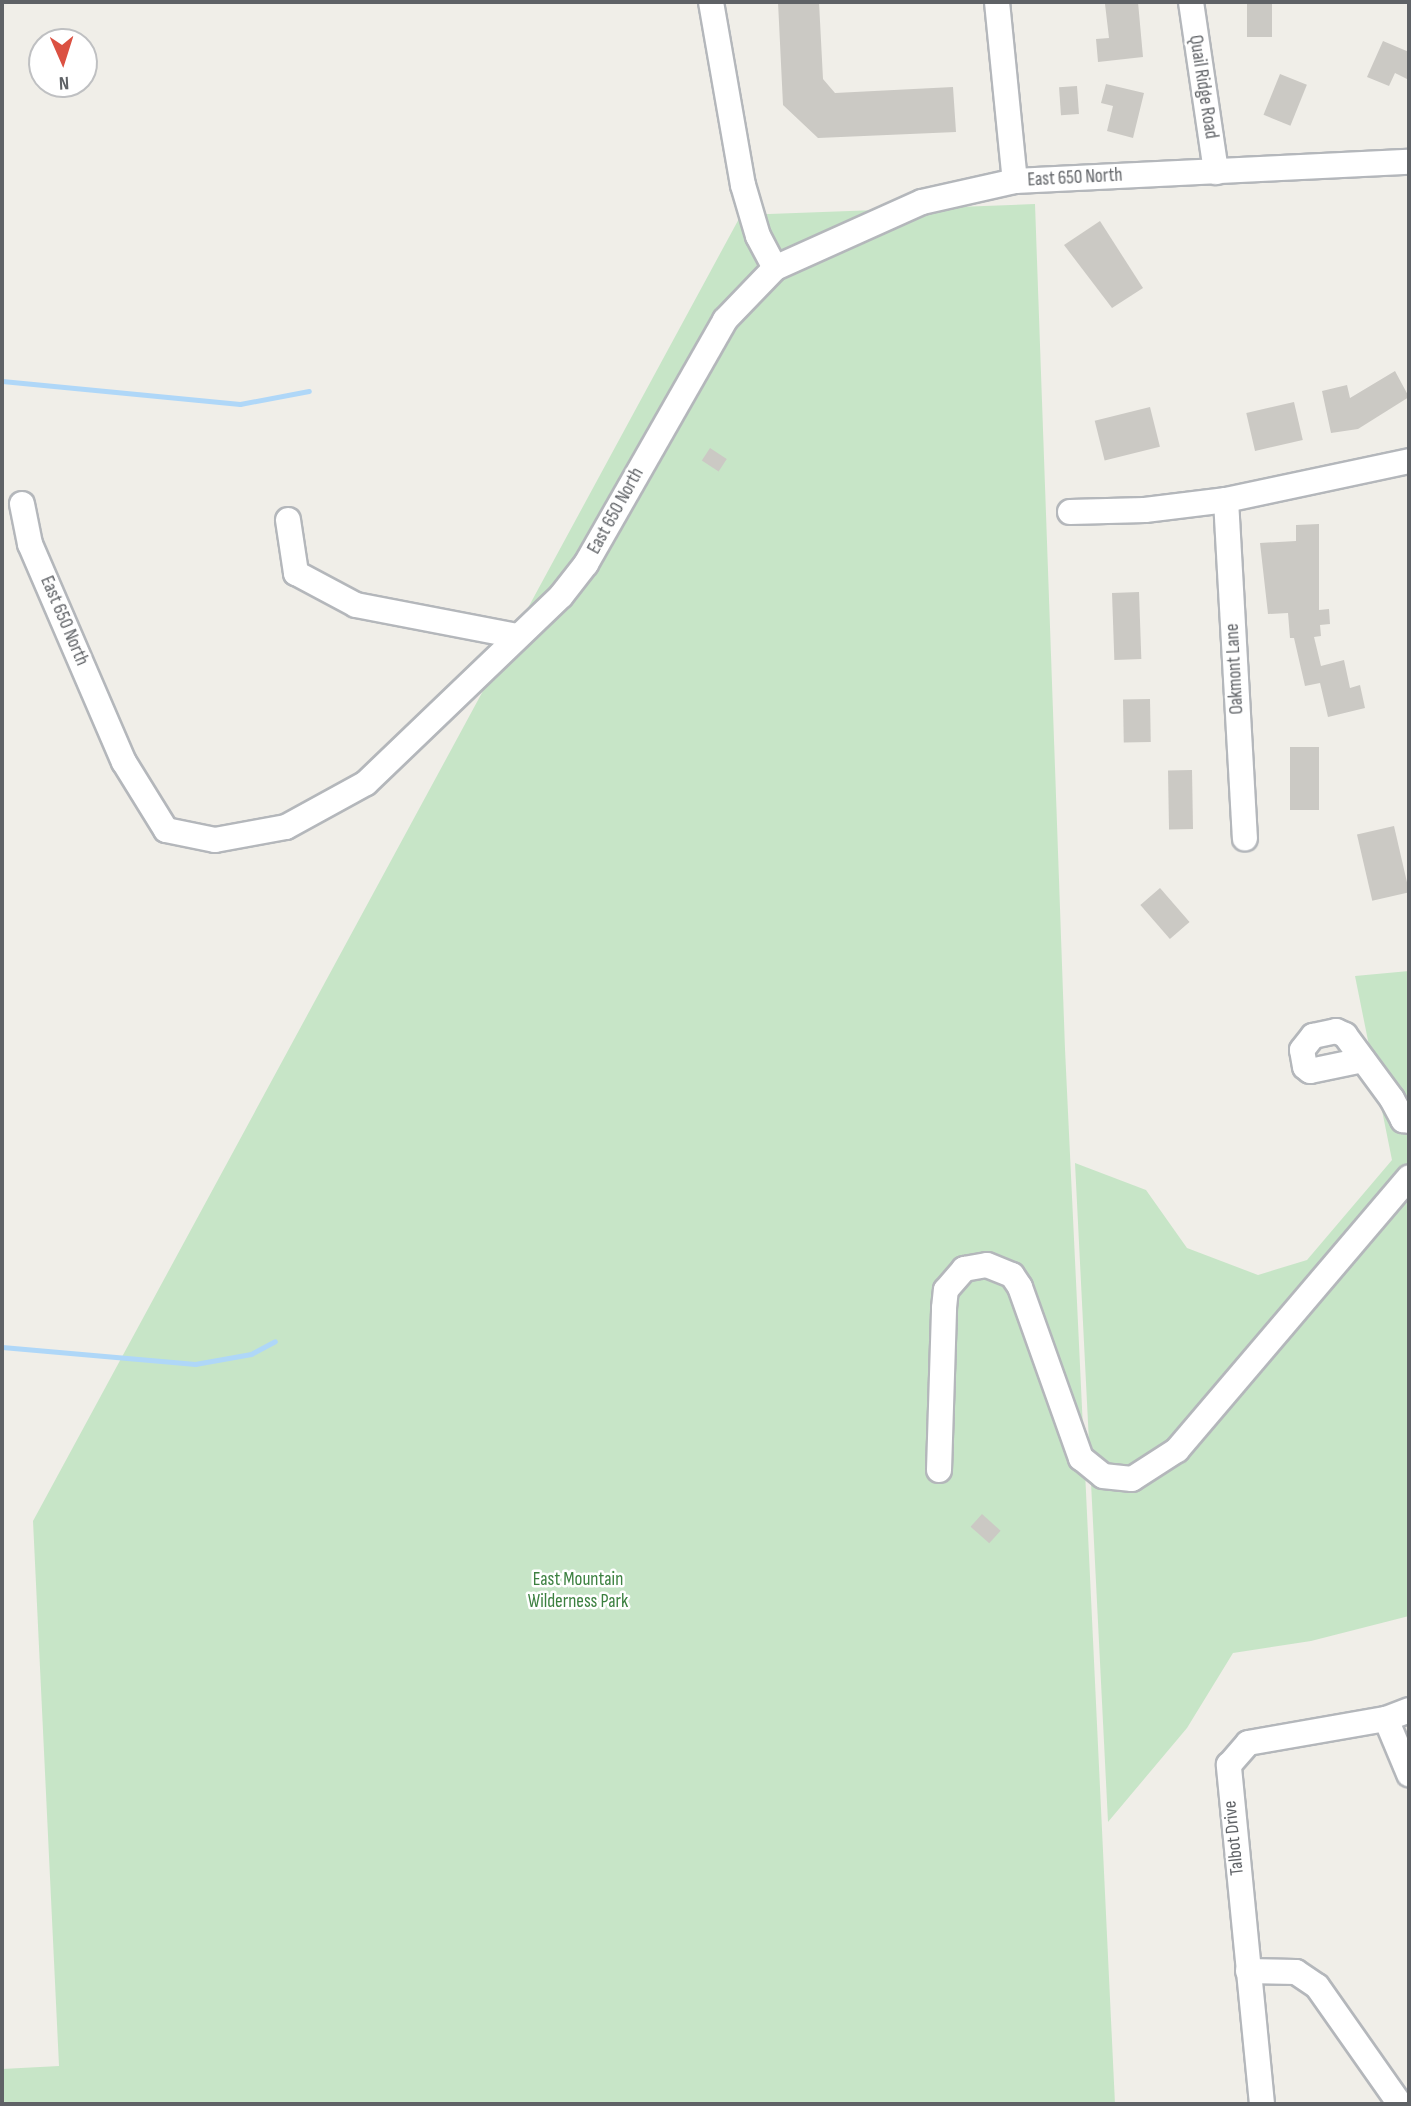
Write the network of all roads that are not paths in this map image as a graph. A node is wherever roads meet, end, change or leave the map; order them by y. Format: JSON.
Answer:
{"nodes":[{"id":1,"x":711,"y":2,"type":"edge"},
{"id":2,"x":997,"y":2,"type":"edge"},
{"id":3,"x":1191,"y":2,"type":"edge"},
{"id":4,"x":1409,"y":162,"type":"edge"},
{"id":5,"x":1216,"y":172,"type":"junction"},
{"id":6,"x":1015,"y":181,"type":"junction"},
{"id":7,"x":775,"y":268,"type":"junction"},
{"id":8,"x":1409,"y":461,"type":"edge"},
{"id":9,"x":1226,"y":500,"type":"junction"},
{"id":10,"x":22,"y":505,"type":"dead end"},
{"id":11,"x":1070,"y":512,"type":"dead end"},
{"id":12,"x":288,"y":520,"type":"dead end"},
{"id":13,"x":517,"y":636,"type":"junction"},
{"id":14,"x":1245,"y":838,"type":"dead end"},
{"id":15,"x":1363,"y":1060,"type":"dead end"},
{"id":16,"x":1409,"y":1121,"type":"edge"},
{"id":17,"x":1409,"y":1177,"type":"edge"},
{"id":18,"x":939,"y":1470,"type":"dead end"},
{"id":19,"x":1409,"y":1710,"type":"edge"},
{"id":20,"x":1386,"y":1719,"type":"junction"},
{"id":21,"x":1409,"y":1774,"type":"edge"},
{"id":22,"x":1248,"y":1971,"type":"junction"},
{"id":23,"x":1262,"y":2104,"type":"edge"},
{"id":24,"x":1400,"y":2104,"type":"edge"}],
"edges":[{"from":1,"to":7,"type":"street"},
{"from":2,"to":6,"type":"street"},
{"from":3,"to":5,"type":"street","name":"Quail Ridge Road"},
{"from":4,"to":5,"type":"street","name":"East 650 North"},
{"from":5,"to":6,"type":"street","name":"East 650 North"},
{"from":6,"to":7,"type":"street","name":"East 650 North"},
{"from":7,"to":13,"type":"street","name":"East 650 North"},
{"from":8,"to":9,"type":"street"},
{"from":9,"to":11,"type":"street"},
{"from":9,"to":14,"type":"street","name":"Oakmont Lane"},
{"from":10,"to":13,"type":"street","name":"East 650 North"},
{"from":12,"to":13,"type":"street"},
{"from":15,"to":16,"type":"street"},
{"from":17,"to":18,"type":"street"},
{"from":19,"to":20,"type":"street","name":"Talbot Drive"},
{"from":20,"to":21,"type":"street"},
{"from":20,"to":22,"type":"street","name":"Talbot Drive"},
{"from":22,"to":23,"type":"street","name":"Talbot Drive"},
{"from":22,"to":24,"type":"street"}]}
